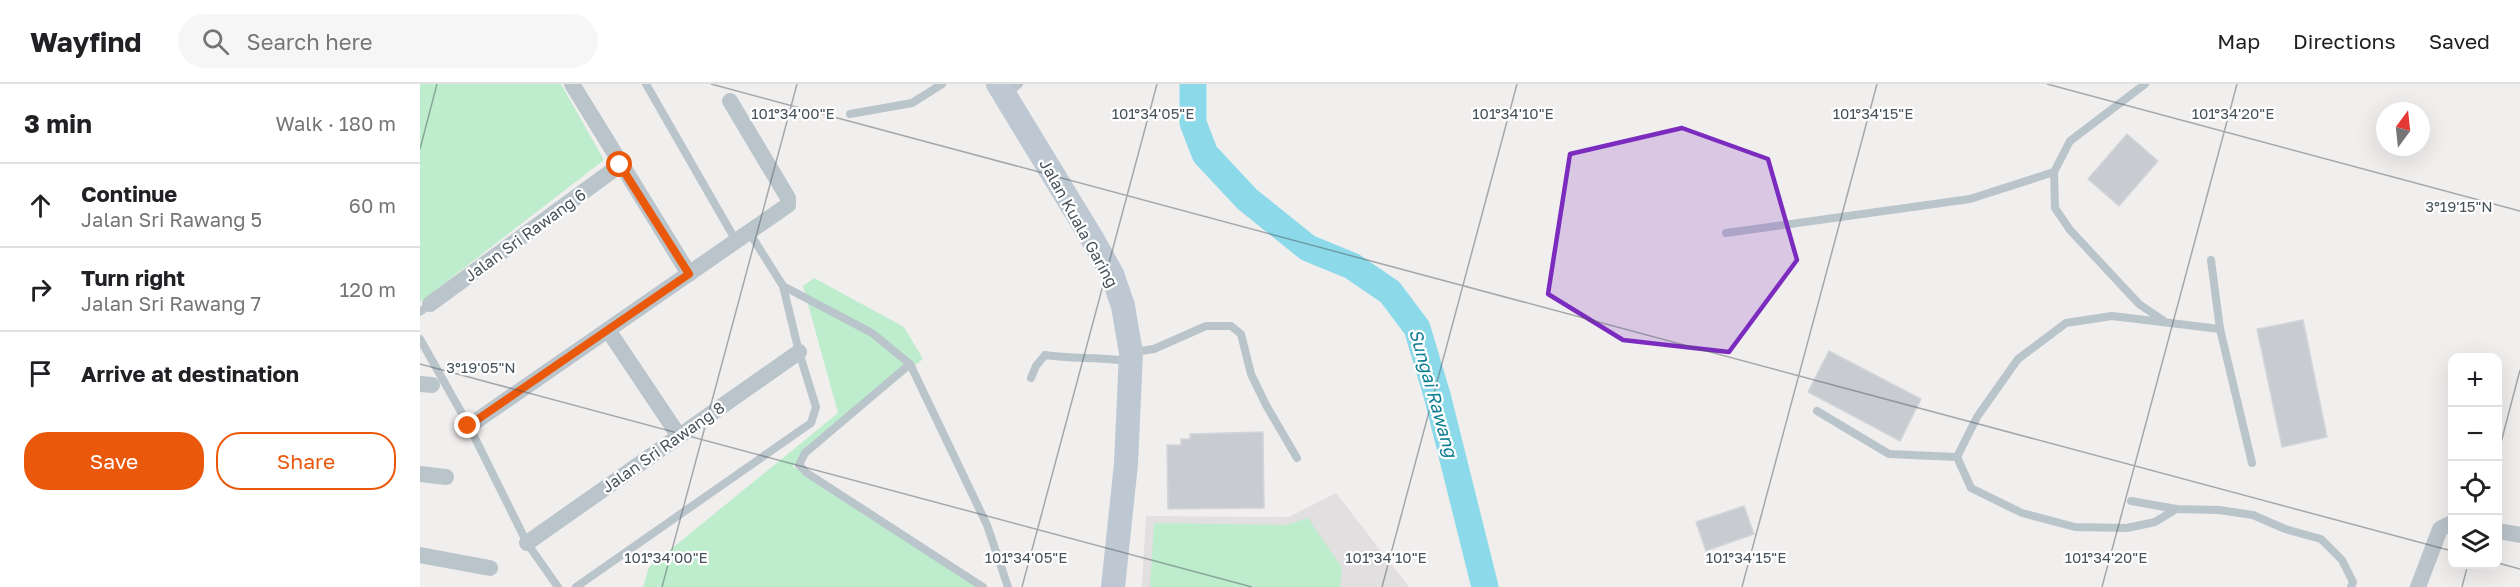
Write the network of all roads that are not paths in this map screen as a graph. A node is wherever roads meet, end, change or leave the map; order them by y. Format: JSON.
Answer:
{"nodes":[{"id":1,"x":572,"y":84,"type":"edge"},
{"id":2,"x":646,"y":84,"type":"edge"},
{"id":3,"x":942,"y":84,"type":"edge"},
{"id":4,"x":2145,"y":84,"type":"edge"},
{"id":5,"x":1007,"y":88,"type":"edge"},
{"id":6,"x":730,"y":101,"type":"dead end"},
{"id":7,"x":850,"y":114,"type":"dead end"},
{"id":8,"x":620,"y":165,"type":"junction"},
{"id":9,"x":2054,"y":172,"type":"junction"},
{"id":10,"x":1726,"y":233,"type":"dead end"},
{"id":11,"x":742,"y":237,"type":"junction"},
{"id":12,"x":2211,"y":260,"type":"dead end"},
{"id":13,"x":689,"y":274,"type":"junction"},
{"id":14,"x":783,"y":286,"type":"junction"},
{"id":15,"x":425,"y":308,"type":"edge"},
{"id":16,"x":2167,"y":323,"type":"junction"},
{"id":17,"x":2220,"y":329,"type":"junction"},
{"id":18,"x":608,"y":330,"type":"junction"},
{"id":19,"x":420,"y":339,"type":"edge"},
{"id":20,"x":799,"y":352,"type":"junction"},
{"id":21,"x":1131,"y":358,"type":"junction"},
{"id":22,"x":910,"y":364,"type":"junction"},
{"id":23,"x":1031,"y":378,"type":"dead end"},
{"id":24,"x":1817,"y":411,"type":"dead end"},
{"id":25,"x":468,"y":426,"type":"junction"},
{"id":26,"x":679,"y":436,"type":"junction"},
{"id":27,"x":1957,"y":457,"type":"junction"},
{"id":28,"x":1297,"y":458,"type":"dead end"},
{"id":29,"x":2252,"y":463,"type":"dead end"},
{"id":30,"x":420,"y":474,"type":"edge"},
{"id":31,"x":446,"y":477,"type":"dead end"},
{"id":32,"x":2132,"y":501,"type":"dead end"},
{"id":33,"x":2176,"y":509,"type":"junction"},
{"id":34,"x":2448,"y":526,"type":"edge"},
{"id":35,"x":2502,"y":532,"type":"edge"},
{"id":36,"x":2520,"y":535,"type":"edge"},
{"id":37,"x":527,"y":543,"type":"junction"},
{"id":38,"x":420,"y":555,"type":"edge"},
{"id":39,"x":490,"y":568,"type":"dead end"},
{"id":40,"x":558,"y":587,"type":"edge"},
{"id":41,"x":576,"y":587,"type":"edge"},
{"id":42,"x":983,"y":587,"type":"edge"},
{"id":43,"x":1008,"y":587,"type":"edge"},
{"id":44,"x":1113,"y":587,"type":"edge"},
{"id":45,"x":2351,"y":587,"type":"edge"},
{"id":46,"x":2418,"y":587,"type":"edge"}],
"edges":[{"from":1,"to":8,"type":"street"},
{"from":2,"to":11,"type":"lane"},
{"from":3,"to":7,"type":"lane"},
{"from":4,"to":9,"type":"lane"},
{"from":5,"to":21,"type":"street","name":"Jalan Kuala Garing"},
{"from":6,"to":11,"type":"street"},
{"from":8,"to":13,"type":"street"},
{"from":8,"to":15,"type":"street","name":"Jalan Sri Rawang 6"},
{"from":9,"to":10,"type":"lane"},
{"from":9,"to":16,"type":"lane"},
{"from":11,"to":13,"type":"street"},
{"from":11,"to":14,"type":"lane"},
{"from":12,"to":17,"type":"lane"},
{"from":13,"to":18,"type":"street"},
{"from":14,"to":20,"type":"lane"},
{"from":14,"to":22,"type":"lane"},
{"from":16,"to":17,"type":"lane"},
{"from":16,"to":27,"type":"lane"},
{"from":17,"to":29,"type":"lane"},
{"from":18,"to":25,"type":"street"},
{"from":18,"to":26,"type":"street"},
{"from":19,"to":25,"type":"lane"},
{"from":20,"to":26,"type":"street","name":"Jalan Sri Rawang 8"},
{"from":20,"to":41,"type":"lane"},
{"from":21,"to":23,"type":"lane"},
{"from":21,"to":28,"type":"lane"},
{"from":21,"to":44,"type":"street","name":"Jalan Kuala Garing"},
{"from":22,"to":42,"type":"lane"},
{"from":22,"to":43,"type":"lane"},
{"from":24,"to":27,"type":"lane"},
{"from":25,"to":37,"type":"lane"},
{"from":26,"to":37,"type":"street","name":"Jalan Sri Rawang 8"},
{"from":27,"to":33,"type":"lane"},
{"from":30,"to":31,"type":"street"},
{"from":32,"to":33,"type":"lane"},
{"from":33,"to":45,"type":"lane"},
{"from":34,"to":46,"type":"street"},
{"from":35,"to":36,"type":"street"},
{"from":37,"to":40,"type":"lane"},
{"from":38,"to":39,"type":"street"}]}
